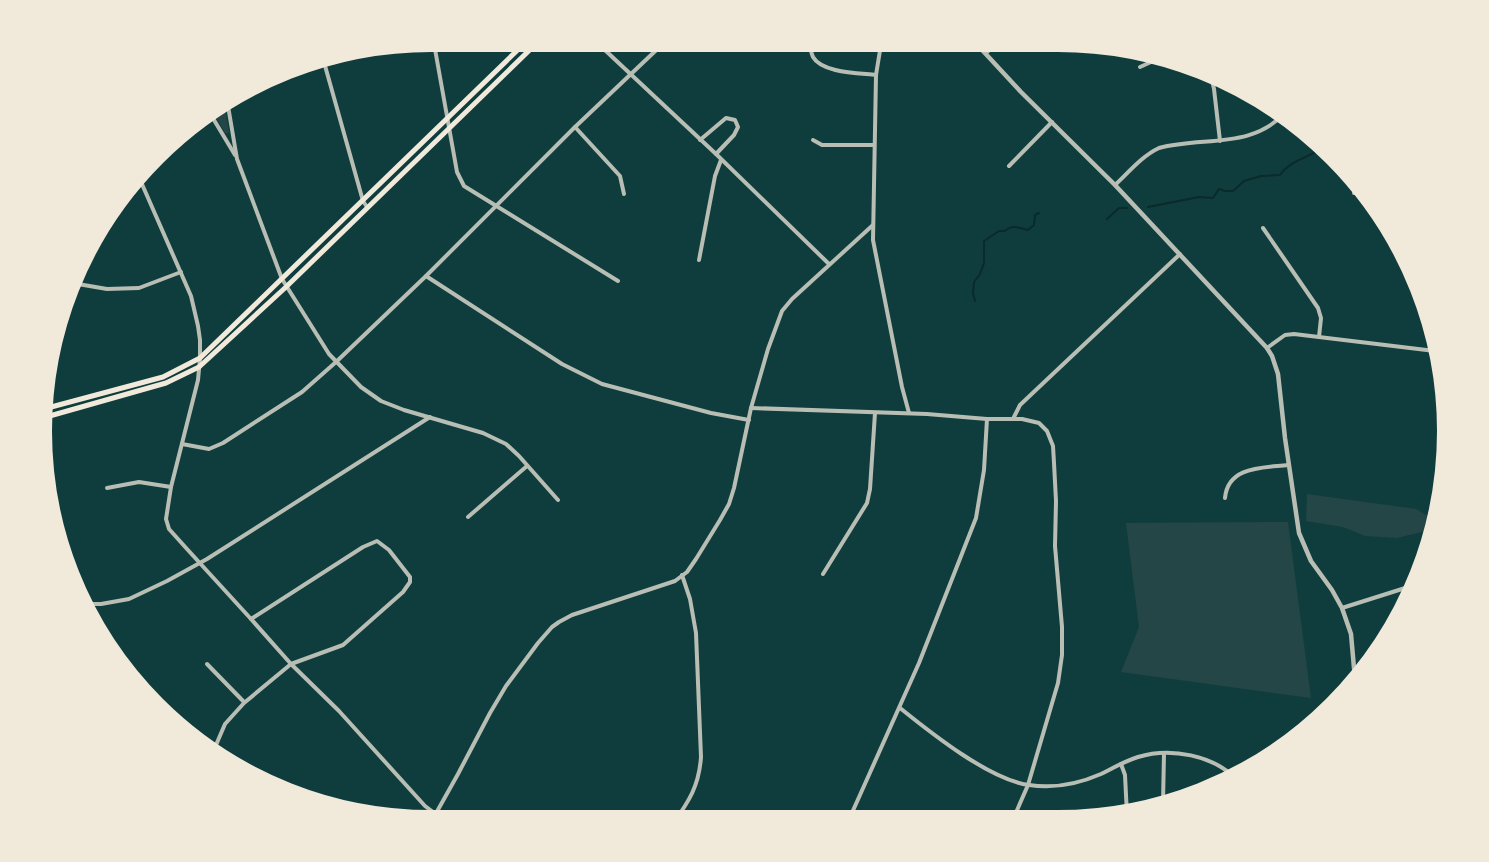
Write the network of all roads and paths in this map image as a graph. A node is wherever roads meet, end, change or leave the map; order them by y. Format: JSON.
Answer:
{"nodes":[{"id":1,"x":435,"y":48,"type":"edge"},
{"id":2,"x":520,"y":48,"type":"edge"},
{"id":3,"x":532,"y":48,"type":"edge"},
{"id":4,"x":603,"y":48,"type":"edge"},
{"id":5,"x":658,"y":48,"type":"edge"},
{"id":6,"x":810,"y":48,"type":"edge"},
{"id":7,"x":880,"y":48,"type":"edge"},
{"id":8,"x":981,"y":48,"type":"edge"},
{"id":9,"x":991,"y":48,"type":"edge"},
{"id":10,"x":986,"y":53,"type":"junction"},
{"id":11,"x":1162,"y":62,"type":"edge"},
{"id":12,"x":324,"y":63,"type":"edge"},
{"id":13,"x":1140,"y":67,"type":"dead end"},
{"id":14,"x":630,"y":74,"type":"junction"},
{"id":15,"x":876,"y":75,"type":"junction"},
{"id":16,"x":1212,"y":80,"type":"edge"},
{"id":17,"x":228,"y":106,"type":"edge"},
{"id":18,"x":212,"y":117,"type":"edge"},
{"id":19,"x":448,"y":117,"type":"junction"},
{"id":20,"x":1279,"y":119,"type":"edge"},
{"id":21,"x":1052,"y":122,"type":"junction"},
{"id":22,"x":575,"y":127,"type":"junction"},
{"id":23,"x":450,"y":128,"type":"junction"},
{"id":24,"x":700,"y":140,"type":"junction"},
{"id":25,"x":813,"y":140,"type":"dead end"},
{"id":26,"x":1220,"y":141,"type":"junction"},
{"id":27,"x":874,"y":146,"type":"junction"},
{"id":28,"x":716,"y":154,"type":"junction"},
{"id":29,"x":237,"y":159,"type":"junction"},
{"id":30,"x":721,"y":160,"type":"junction"},
{"id":31,"x":1009,"y":166,"type":"dead end"},
{"id":32,"x":140,"y":181,"type":"edge"},
{"id":33,"x":1115,"y":185,"type":"junction"},
{"id":34,"x":1357,"y":192,"type":"edge"},
{"id":35,"x":1354,"y":193,"type":"dead end"},
{"id":36,"x":624,"y":194,"type":"dead end"},
{"id":37,"x":363,"y":201,"type":"junction"},
{"id":38,"x":496,"y":205,"type":"junction"},
{"id":39,"x":367,"y":207,"type":"junction"},
{"id":40,"x":873,"y":225,"type":"junction"},
{"id":41,"x":1263,"y":228,"type":"dead end"},
{"id":42,"x":1180,"y":254,"type":"junction"},
{"id":43,"x":699,"y":260,"type":"dead end"},
{"id":44,"x":829,"y":264,"type":"junction"},
{"id":45,"x":180,"y":272,"type":"junction"},
{"id":46,"x":426,"y":276,"type":"junction"},
{"id":47,"x":282,"y":279,"type":"junction"},
{"id":48,"x":618,"y":281,"type":"dead end"},
{"id":49,"x":77,"y":284,"type":"edge"},
{"id":50,"x":286,"y":287,"type":"junction"},
{"id":51,"x":1319,"y":337,"type":"junction"},
{"id":52,"x":1268,"y":348,"type":"junction"},
{"id":53,"x":1433,"y":351,"type":"edge"},
{"id":54,"x":200,"y":358,"type":"junction"},
{"id":55,"x":336,"y":362,"type":"junction"},
{"id":56,"x":199,"y":367,"type":"junction"},
{"id":57,"x":49,"y":408,"type":"edge"},
{"id":58,"x":751,"y":408,"type":"junction"},
{"id":59,"x":875,"y":413,"type":"junction"},
{"id":60,"x":909,"y":413,"type":"junction"},
{"id":61,"x":49,"y":416,"type":"edge"},
{"id":62,"x":430,"y":417,"type":"junction"},
{"id":63,"x":987,"y":419,"type":"junction"},
{"id":64,"x":1013,"y":419,"type":"junction"},
{"id":65,"x":749,"y":420,"type":"junction"},
{"id":66,"x":182,"y":444,"type":"junction"},
{"id":67,"x":1288,"y":465,"type":"junction"},
{"id":68,"x":527,"y":466,"type":"junction"},
{"id":69,"x":171,"y":487,"type":"junction"},
{"id":70,"x":107,"y":488,"type":"dead end"},
{"id":71,"x":1225,"y":498,"type":"dead end"},
{"id":72,"x":558,"y":500,"type":"dead end"},
{"id":73,"x":468,"y":517,"type":"dead end"},
{"id":74,"x":200,"y":563,"type":"junction"},
{"id":75,"x":823,"y":574,"type":"dead end"},
{"id":76,"x":682,"y":576,"type":"junction"},
{"id":77,"x":1408,"y":587,"type":"edge"},
{"id":78,"x":89,"y":604,"type":"edge"},
{"id":79,"x":1342,"y":608,"type":"junction"},
{"id":80,"x":251,"y":619,"type":"junction"},
{"id":81,"x":207,"y":663,"type":"dead end"},
{"id":82,"x":291,"y":664,"type":"junction"},
{"id":83,"x":1355,"y":672,"type":"edge"},
{"id":84,"x":244,"y":703,"type":"junction"},
{"id":85,"x":900,"y":708,"type":"junction"},
{"id":86,"x":211,"y":744,"type":"edge"},
{"id":87,"x":216,"y":745,"type":"joint"},
{"id":88,"x":1164,"y":753,"type":"junction"},
{"id":89,"x":1121,"y":764,"type":"junction"},
{"id":90,"x":1230,"y":774,"type":"edge"},
{"id":91,"x":1028,"y":785,"type":"junction"},
{"id":92,"x":1163,"y":799,"type":"edge"},
{"id":93,"x":1127,"y":808,"type":"edge"},
{"id":94,"x":435,"y":814,"type":"joint"},
{"id":95,"x":679,"y":814,"type":"edge"},
{"id":96,"x":852,"y":814,"type":"edge"},
{"id":97,"x":1015,"y":814,"type":"edge"}],
"edges":[{"from":1,"to":19,"type":"street"},
{"from":2,"to":19,"type":"main road"},
{"from":3,"to":23,"type":"main road"},
{"from":4,"to":14,"type":"street"},
{"from":5,"to":14,"type":"street"},
{"from":6,"to":15,"type":"street"},
{"from":7,"to":15,"type":"street"},
{"from":8,"to":10,"type":"street"},
{"from":9,"to":10,"type":"street"},
{"from":10,"to":21,"type":"street"},
{"from":11,"to":13,"type":"street"},
{"from":12,"to":37,"type":"street"},
{"from":14,"to":22,"type":"street"},
{"from":14,"to":24,"type":"street"},
{"from":15,"to":27,"type":"street"},
{"from":16,"to":26,"type":"street"},
{"from":17,"to":29,"type":"street"},
{"from":18,"to":29,"type":"street"},
{"from":19,"to":23,"type":"street"},
{"from":19,"to":37,"type":"main road"},
{"from":20,"to":26,"type":"street"},
{"from":21,"to":31,"type":"street"},
{"from":21,"to":33,"type":"street"},
{"from":22,"to":36,"type":"street"},
{"from":22,"to":38,"type":"street"},
{"from":23,"to":38,"type":"street"},
{"from":23,"to":39,"type":"main road"},
{"from":24,"to":28,"type":"street"},
{"from":24,"to":28,"type":"street"},
{"from":25,"to":27,"type":"street"},
{"from":26,"to":33,"type":"street"},
{"from":27,"to":40,"type":"street"},
{"from":28,"to":30,"type":"street"},
{"from":29,"to":47,"type":"street"},
{"from":30,"to":43,"type":"street"},
{"from":30,"to":44,"type":"street"},
{"from":32,"to":45,"type":"street"},
{"from":33,"to":42,"type":"street"},
{"from":34,"to":35,"type":"street"},
{"from":37,"to":39,"type":"street"},
{"from":37,"to":47,"type":"main road"},
{"from":38,"to":46,"type":"street"},
{"from":38,"to":48,"type":"street"},
{"from":39,"to":50,"type":"main road"},
{"from":40,"to":44,"type":"street"},
{"from":40,"to":60,"type":"street"},
{"from":41,"to":51,"type":"street"},
{"from":42,"to":52,"type":"street"},
{"from":42,"to":64,"type":"street"},
{"from":44,"to":58,"type":"street"},
{"from":45,"to":49,"type":"street"},
{"from":45,"to":54,"type":"street"},
{"from":46,"to":55,"type":"street"},
{"from":46,"to":65,"type":"street"},
{"from":47,"to":50,"type":"street"},
{"from":47,"to":54,"type":"main road"},
{"from":50,"to":55,"type":"street"},
{"from":50,"to":56,"type":"main road"},
{"from":51,"to":52,"type":"street"},
{"from":51,"to":53,"type":"street"},
{"from":52,"to":67,"type":"street"},
{"from":54,"to":56,"type":"street"},
{"from":54,"to":57,"type":"main road"},
{"from":55,"to":62,"type":"street"},
{"from":55,"to":66,"type":"street"},
{"from":56,"to":61,"type":"main road"},
{"from":56,"to":66,"type":"street"},
{"from":58,"to":59,"type":"street"},
{"from":58,"to":65,"type":"street"},
{"from":59,"to":60,"type":"street"},
{"from":59,"to":75,"type":"street"},
{"from":60,"to":63,"type":"street"},
{"from":62,"to":68,"type":"street"},
{"from":62,"to":74,"type":"street"},
{"from":63,"to":64,"type":"street"},
{"from":63,"to":85,"type":"street"},
{"from":64,"to":91,"type":"street"},
{"from":65,"to":76,"type":"street"},
{"from":66,"to":69,"type":"street"},
{"from":67,"to":71,"type":"street"},
{"from":67,"to":79,"type":"street"},
{"from":68,"to":72,"type":"street"},
{"from":68,"to":73,"type":"street"},
{"from":69,"to":70,"type":"street"},
{"from":69,"to":74,"type":"street"},
{"from":74,"to":78,"type":"street"},
{"from":74,"to":80,"type":"street"},
{"from":76,"to":94,"type":"street"},
{"from":76,"to":95,"type":"street"},
{"from":77,"to":79,"type":"street"},
{"from":79,"to":83,"type":"street"},
{"from":80,"to":82,"type":"street"},
{"from":80,"to":82,"type":"street"},
{"from":81,"to":84,"type":"street"},
{"from":82,"to":84,"type":"street"},
{"from":82,"to":94,"type":"street"},
{"from":84,"to":87,"type":"street"},
{"from":85,"to":91,"type":"street"},
{"from":85,"to":96,"type":"street"},
{"from":86,"to":87,"type":"street"},
{"from":88,"to":89,"type":"street"},
{"from":88,"to":90,"type":"street"},
{"from":88,"to":92,"type":"street"},
{"from":89,"to":91,"type":"street"},
{"from":89,"to":93,"type":"street"},
{"from":91,"to":97,"type":"street"}]}
